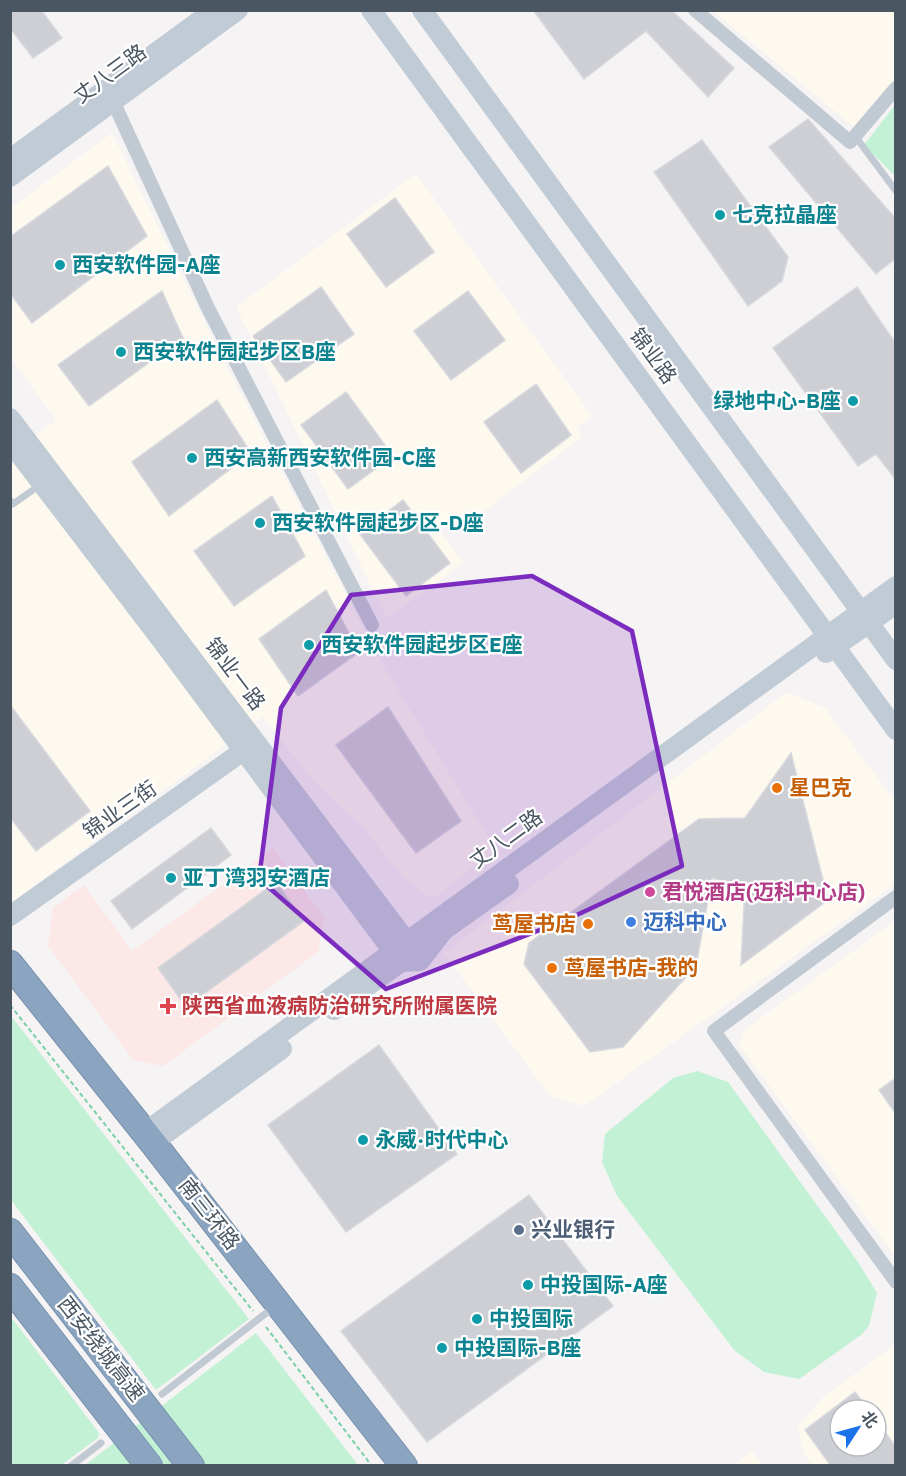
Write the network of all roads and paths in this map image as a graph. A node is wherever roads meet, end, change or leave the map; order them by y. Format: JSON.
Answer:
{"nodes":[{"id":1,"x":214,"y":10,"type":"edge"},
{"id":2,"x":238,"y":10,"type":"edge"},
{"id":3,"x":371,"y":10,"type":"edge"},
{"id":4,"x":422,"y":10,"type":"edge"},
{"id":5,"x":695,"y":10,"type":"edge"},
{"id":6,"x":896,"y":88,"type":"edge"},
{"id":7,"x":113,"y":101,"type":"junction"},
{"id":8,"x":855,"y":136,"type":"junction"},
{"id":9,"x":10,"y":159,"type":"edge"},
{"id":10,"x":10,"y":177,"type":"edge"},
{"id":11,"x":896,"y":191,"type":"edge"},
{"id":12,"x":10,"y":418,"type":"edge"},
{"id":13,"x":10,"y":442,"type":"edge"},
{"id":14,"x":42,"y":483,"type":"junction"},
{"id":15,"x":10,"y":500,"type":"edge"},
{"id":16,"x":896,"y":586,"type":"edge"},
{"id":17,"x":896,"y":604,"type":"edge"},
{"id":18,"x":864,"y":617,"type":"junction"},
{"id":19,"x":372,"y":625,"type":"dead end"},
{"id":20,"x":831,"y":641,"type":"junction"},
{"id":21,"x":896,"y":660,"type":"edge"},
{"id":22,"x":896,"y":729,"type":"edge"},
{"id":23,"x":250,"y":747,"type":"junction"},
{"id":24,"x":896,"y":897,"type":"edge"},
{"id":25,"x":10,"y":916,"type":"edge"},
{"id":26,"x":405,"y":954,"type":"junction"},
{"id":27,"x":10,"y":964,"type":"edge"},
{"id":28,"x":10,"y":1005,"type":"edge"},
{"id":29,"x":149,"y":1138,"type":"junction"},
{"id":30,"x":10,"y":1232,"type":"edge"},
{"id":31,"x":896,"y":1282,"type":"edge"},
{"id":32,"x":10,"y":1287,"type":"edge"},
{"id":33,"x":269,"y":1311,"type":"junction"},
{"id":34,"x":162,"y":1394,"type":"dead end"},
{"id":35,"x":101,"y":1443,"type":"dead end"},
{"id":36,"x":72,"y":1466,"type":"edge"},
{"id":37,"x":148,"y":1466,"type":"edge"},
{"id":38,"x":191,"y":1466,"type":"edge"},
{"id":39,"x":372,"y":1466,"type":"edge"},
{"id":40,"x":404,"y":1466,"type":"edge"}],
"edges":[{"from":1,"to":9,"type":"street","name":"丈八三路"},
{"from":2,"to":7,"type":"street","name":"丈八三路"},
{"from":3,"to":20,"type":"street","name":"锦业路"},
{"from":4,"to":18,"type":"street","name":"锦业路"},
{"from":5,"to":8,"type":"street"},
{"from":6,"to":8,"type":"street"},
{"from":7,"to":10,"type":"street","name":"丈八三路"},
{"from":7,"to":19,"type":"street"},
{"from":8,"to":11,"type":"lane"},
{"from":12,"to":23,"type":"street","name":"锦业一路"},
{"from":13,"to":14,"type":"street","name":"锦业一路"},
{"from":14,"to":15,"type":"lane"},
{"from":14,"to":23,"type":"street","name":"锦业一路"},
{"from":16,"to":18,"type":"street","name":"丈八二路"},
{"from":17,"to":18,"type":"street","name":"丈八二路"},
{"from":18,"to":20,"type":"street","name":"丈八二路"},
{"from":18,"to":21,"type":"street","name":"锦业路"},
{"from":20,"to":22,"type":"street","name":"锦业路"},
{"from":20,"to":26,"type":"street","name":"丈八二路"},
{"from":23,"to":25,"type":"street","name":"锦业三街"},
{"from":23,"to":26,"type":"street","name":"锦业一路"},
{"from":24,"to":31,"type":"street"},
{"from":26,"to":29,"type":"street","name":"丈八二路"},
{"from":27,"to":29,"type":"highway","name":"南三环路"},
{"from":28,"to":33,"type":"path"},
{"from":29,"to":33,"type":"highway","name":"南三环路"},
{"from":30,"to":38,"type":"highway","name":"西安绕城高速"},
{"from":32,"to":37,"type":"highway","name":"西安绕城高速"},
{"from":33,"to":34,"type":"lane"},
{"from":33,"to":39,"type":"path"},
{"from":33,"to":40,"type":"highway","name":"南三环路"},
{"from":35,"to":36,"type":"lane"}]}
